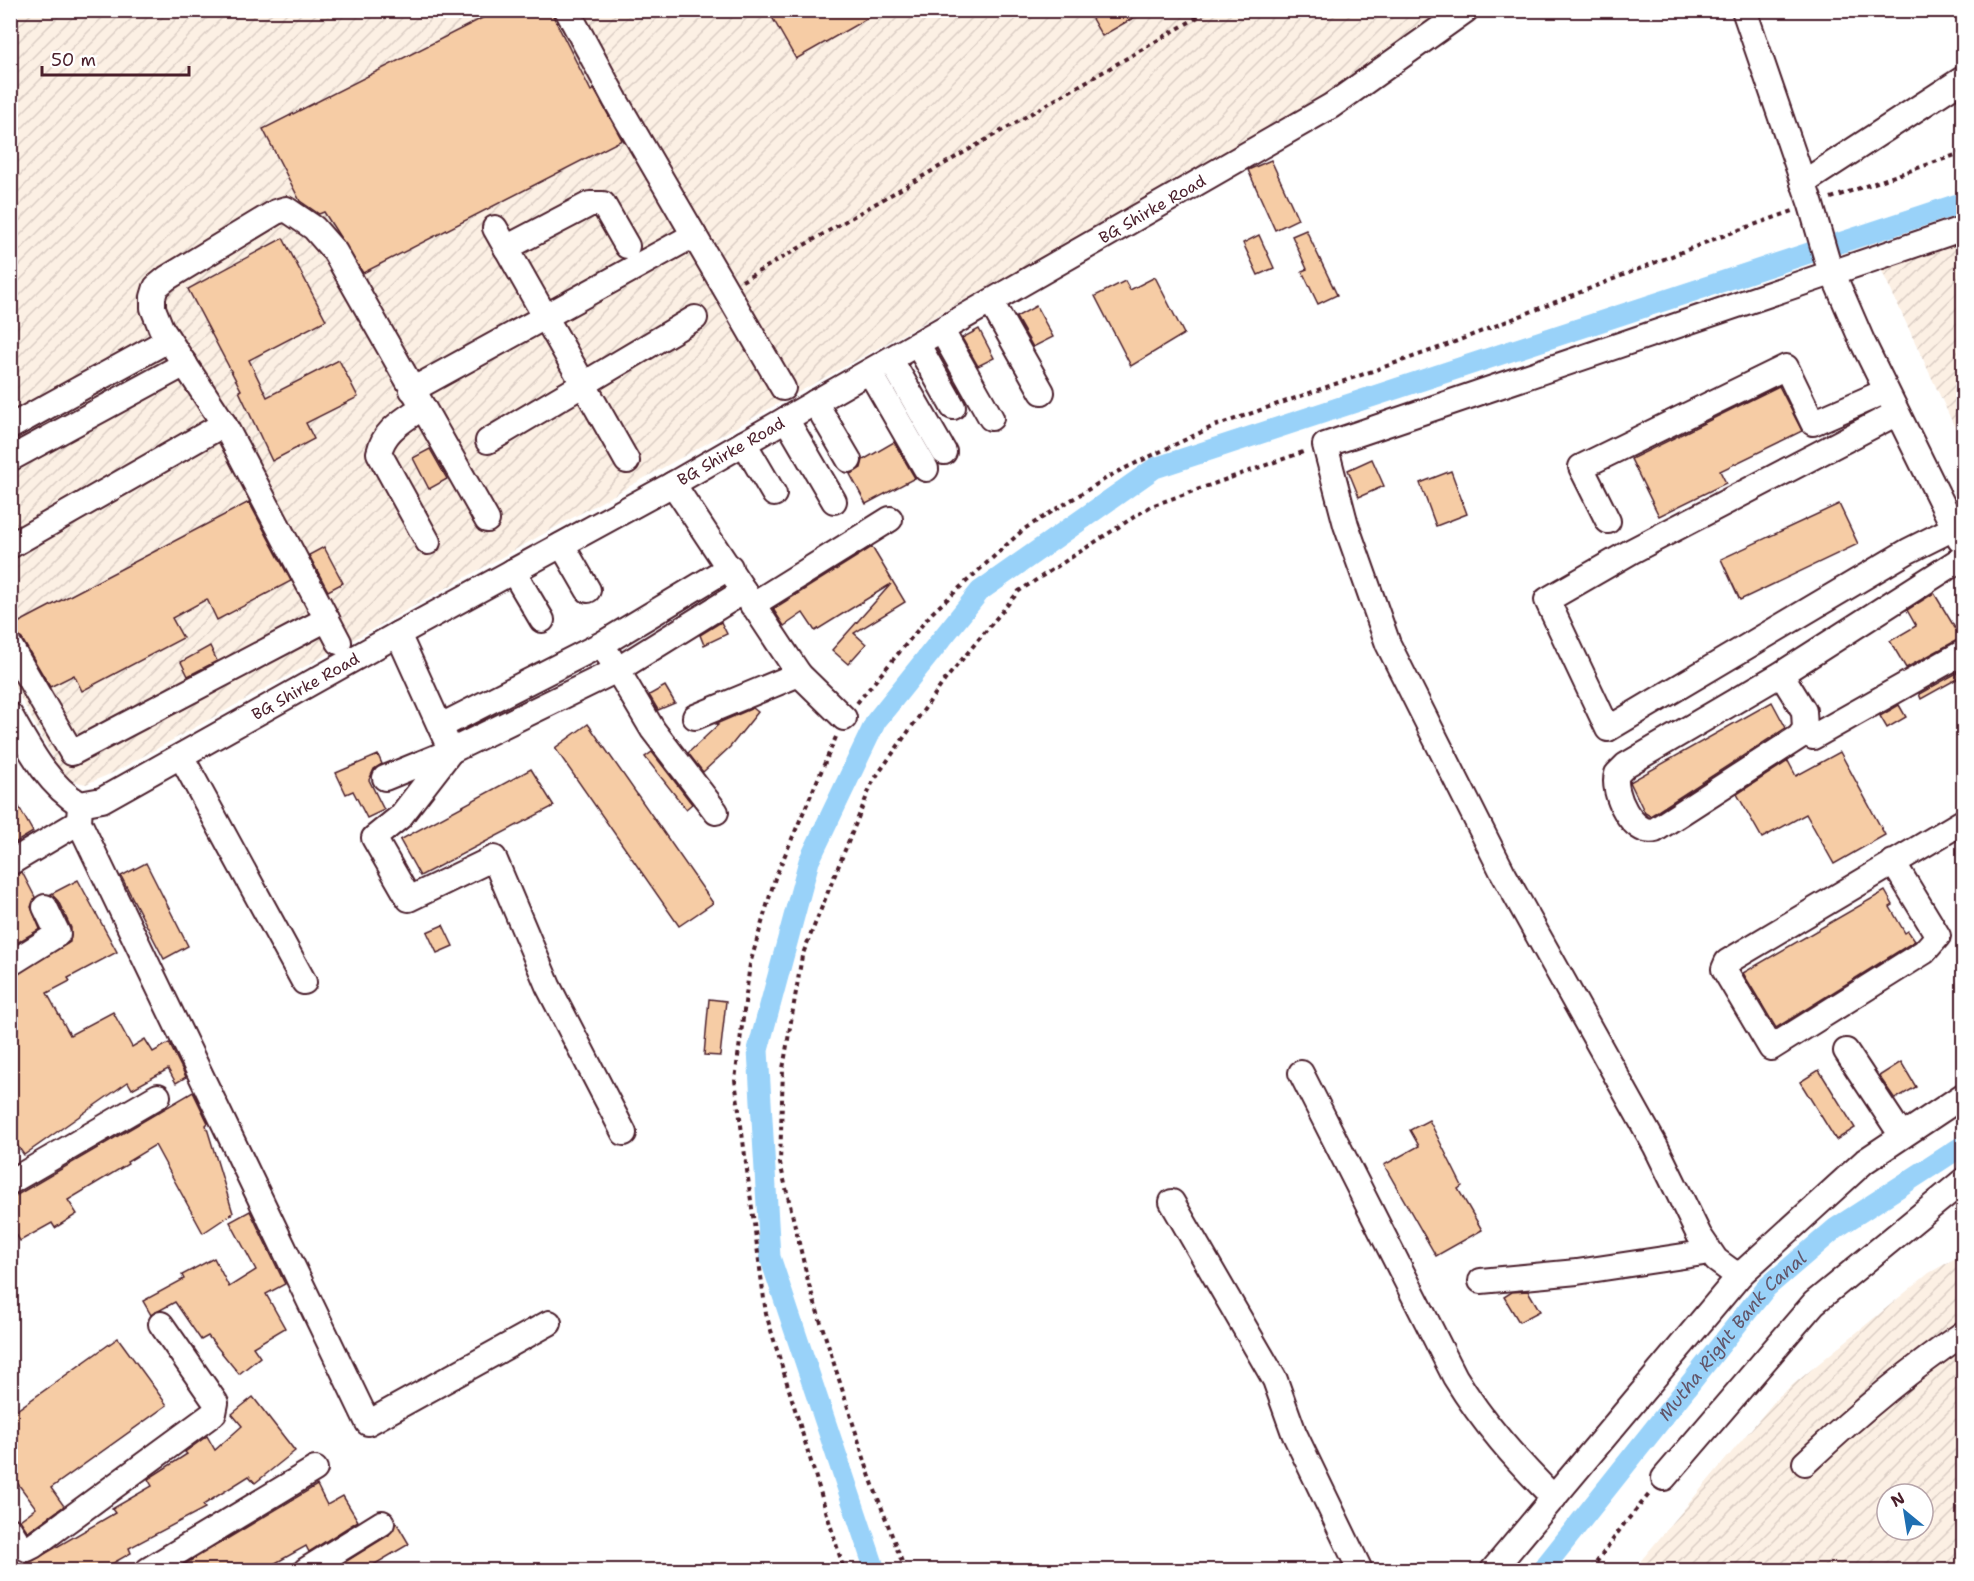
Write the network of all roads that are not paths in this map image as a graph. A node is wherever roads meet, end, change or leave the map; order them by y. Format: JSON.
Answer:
{"nodes":[{"id":1,"x":567,"y":10,"type":"edge"},
{"id":2,"x":1466,"y":10,"type":"edge"},
{"id":3,"x":1744,"y":10,"type":"edge"},
{"id":4,"x":1964,"y":78,"type":"edge"},
{"id":5,"x":1810,"y":204,"type":"junction"},
{"id":6,"x":1964,"y":228,"type":"edge"},
{"id":7,"x":694,"y":235,"type":"junction"},
{"id":8,"x":627,"y":246,"type":"dead end"},
{"id":9,"x":1830,"y":267,"type":"junction"},
{"id":10,"x":991,"y":302,"type":"junction"},
{"id":11,"x":546,"y":316,"type":"junction"},
{"id":12,"x":695,"y":318,"type":"dead end"},
{"id":13,"x":942,"y":331,"type":"junction"},
{"id":14,"x":168,"y":340,"type":"junction"},
{"id":15,"x":918,"y":345,"type":"junction"},
{"id":16,"x":891,"y":360,"type":"junction"},
{"id":17,"x":185,"y":364,"type":"junction"},
{"id":18,"x":870,"y":372,"type":"junction"},
{"id":19,"x":584,"y":384,"type":"junction"},
{"id":20,"x":783,"y":388,"type":"dead end"},
{"id":21,"x":1886,"y":391,"type":"junction"},
{"id":22,"x":1042,"y":392,"type":"dead end"},
{"id":23,"x":416,"y":399,"type":"junction"},
{"id":24,"x":815,"y":402,"type":"junction"},
{"id":25,"x":953,"y":407,"type":"dead end"},
{"id":26,"x":1897,"y":413,"type":"junction"},
{"id":27,"x":991,"y":418,"type":"dead end"},
{"id":28,"x":786,"y":419,"type":"junction"},
{"id":29,"x":224,"y":424,"type":"junction"},
{"id":30,"x":10,"y":427,"type":"edge"},
{"id":31,"x":488,"y":441,"type":"dead end"},
{"id":32,"x":744,"y":443,"type":"junction"},
{"id":33,"x":944,"y":452,"type":"dead end"},
{"id":34,"x":10,"y":459,"type":"edge"},
{"id":35,"x":849,"y":460,"type":"dead end"},
{"id":36,"x":627,"y":461,"type":"dead end"},
{"id":37,"x":926,"y":469,"type":"dead end"},
{"id":38,"x":673,"y":484,"type":"junction"},
{"id":39,"x":774,"y":494,"type":"dead end"},
{"id":40,"x":834,"y":501,"type":"dead end"},
{"id":41,"x":890,"y":519,"type":"dead end"},
{"id":42,"x":487,"y":520,"type":"dead end"},
{"id":43,"x":1608,"y":520,"type":"dead end"},
{"id":44,"x":1960,"y":532,"type":"edge"},
{"id":45,"x":428,"y":542,"type":"dead end"},
{"id":46,"x":562,"y":544,"type":"junction"},
{"id":47,"x":10,"y":546,"type":"edge"},
{"id":48,"x":1964,"y":557,"type":"edge"},
{"id":49,"x":730,"y":567,"type":"junction"},
{"id":50,"x":513,"y":571,"type":"junction"},
{"id":51,"x":588,"y":590,"type":"dead end"},
{"id":52,"x":748,"y":598,"type":"junction"},
{"id":53,"x":327,"y":619,"type":"junction"},
{"id":54,"x":542,"y":620,"type":"dead end"},
{"id":55,"x":398,"y":634,"type":"junction"},
{"id":56,"x":339,"y":642,"type":"dead end"},
{"id":57,"x":602,"y":644,"type":"junction"},
{"id":58,"x":10,"y":646,"type":"edge"},
{"id":59,"x":1964,"y":652,"type":"edge"},
{"id":60,"x":617,"y":669,"type":"junction"},
{"id":61,"x":799,"y":674,"type":"junction"},
{"id":62,"x":1782,"y":674,"type":"junction"},
{"id":63,"x":11,"y":716,"type":"edge"},
{"id":64,"x":695,"y":717,"type":"dead end"},
{"id":65,"x":844,"y":718,"type":"road end"},
{"id":66,"x":441,"y":726,"type":"junction"},
{"id":67,"x":1813,"y":738,"type":"dead end"},
{"id":68,"x":451,"y":751,"type":"junction"},
{"id":69,"x":181,"y":756,"type":"junction"},
{"id":70,"x":386,"y":778,"type":"dead end"},
{"id":71,"x":716,"y":812,"type":"dead end"},
{"id":72,"x":80,"y":813,"type":"junction"},
{"id":73,"x":1964,"y":821,"type":"edge"},
{"id":74,"x":1893,"y":862,"type":"junction"},
{"id":75,"x":10,"y":863,"type":"edge"},
{"id":76,"x":45,"y":908,"type":"dead end"},
{"id":77,"x":10,"y":964,"type":"edge"},
{"id":78,"x":304,"y":982,"type":"dead end"},
{"id":79,"x":1846,"y":1051,"type":"dead end"},
{"id":80,"x":1301,"y":1073,"type":"dead end"},
{"id":81,"x":1964,"y":1095,"type":"edge"},
{"id":82,"x":158,"y":1096,"type":"dead end"},
{"id":83,"x":624,"y":1133,"type":"dead end"},
{"id":84,"x":1902,"y":1136,"type":"junction"},
{"id":85,"x":1964,"y":1180,"type":"edge"},
{"id":86,"x":10,"y":1182,"type":"edge"},
{"id":87,"x":1172,"y":1202,"type":"dead end"},
{"id":88,"x":1710,"y":1252,"type":"junction"},
{"id":89,"x":1741,"y":1274,"type":"junction"},
{"id":90,"x":1481,"y":1281,"type":"dead end"},
{"id":91,"x":549,"y":1323,"type":"dead end"},
{"id":92,"x":160,"y":1324,"type":"dead end"},
{"id":93,"x":1964,"y":1333,"type":"edge"},
{"id":94,"x":1805,"y":1463,"type":"dead end"},
{"id":95,"x":315,"y":1469,"type":"dead end"},
{"id":96,"x":1664,"y":1478,"type":"road end"},
{"id":97,"x":1554,"y":1498,"type":"junction"},
{"id":98,"x":382,"y":1523,"type":"dead end"},
{"id":99,"x":10,"y":1530,"type":"edge"},
{"id":100,"x":148,"y":1570,"type":"edge"},
{"id":101,"x":306,"y":1570,"type":"edge"},
{"id":102,"x":1359,"y":1570,"type":"edge"},
{"id":103,"x":1493,"y":1570,"type":"edge"}],
"edges":[{"from":1,"to":7,"type":"street"},
{"from":2,"to":10,"type":"street","name":"BG Shirke Road"},
{"from":3,"to":5,"type":"street"},
{"from":4,"to":5,"type":"street"},
{"from":5,"to":9,"type":"street"},
{"from":6,"to":9,"type":"street"},
{"from":7,"to":11,"type":"street"},
{"from":7,"to":20,"type":"street"},
{"from":8,"to":11,"type":"street"},
{"from":9,"to":21,"type":"street"},
{"from":9,"to":88,"type":"street"},
{"from":10,"to":13,"type":"street","name":"BG Shirke Road"},
{"from":10,"to":22,"type":"street"},
{"from":11,"to":19,"type":"street"},
{"from":11,"to":23,"type":"street"},
{"from":12,"to":19,"type":"street"},
{"from":13,"to":15,"type":"street","name":"BG Shirke Road"},
{"from":13,"to":27,"type":"street"},
{"from":14,"to":17,"type":"street"},
{"from":14,"to":23,"type":"street"},
{"from":14,"to":30,"type":"street"},
{"from":15,"to":16,"type":"street","name":"BG Shirke Road"},
{"from":15,"to":25,"type":"street"},
{"from":16,"to":18,"type":"street","name":"BG Shirke Road"},
{"from":16,"to":33,"type":"street"},
{"from":17,"to":29,"type":"street"},
{"from":17,"to":34,"type":"street"},
{"from":18,"to":24,"type":"street","name":"BG Shirke Road"},
{"from":18,"to":37,"type":"street"},
{"from":19,"to":31,"type":"street"},
{"from":19,"to":36,"type":"street"},
{"from":21,"to":26,"type":"street"},
{"from":21,"to":43,"type":"street"},
{"from":23,"to":42,"type":"street"},
{"from":23,"to":45,"type":"street"},
{"from":24,"to":28,"type":"street","name":"BG Shirke Road"},
{"from":24,"to":35,"type":"street"},
{"from":26,"to":44,"type":"street"},
{"from":26,"to":44,"type":"street"},
{"from":28,"to":32,"type":"street","name":"BG Shirke Road"},
{"from":28,"to":40,"type":"street"},
{"from":29,"to":47,"type":"street"},
{"from":29,"to":53,"type":"street"},
{"from":32,"to":38,"type":"street","name":"BG Shirke Road"},
{"from":32,"to":39,"type":"street"},
{"from":38,"to":46,"type":"street","name":"BG Shirke Road"},
{"from":38,"to":49,"type":"street"},
{"from":41,"to":52,"type":"street"},
{"from":46,"to":50,"type":"street","name":"BG Shirke Road"},
{"from":46,"to":51,"type":"street"},
{"from":48,"to":62,"type":"street"},
{"from":49,"to":52,"type":"street"},
{"from":49,"to":57,"type":"street"},
{"from":50,"to":54,"type":"street"},
{"from":50,"to":55,"type":"street","name":"BG Shirke Road"},
{"from":52,"to":60,"type":"street"},
{"from":52,"to":61,"type":"street"},
{"from":53,"to":56,"type":"street"},
{"from":53,"to":58,"type":"street"},
{"from":55,"to":66,"type":"street"},
{"from":55,"to":69,"type":"street","name":"BG Shirke Road"},
{"from":57,"to":60,"type":"street"},
{"from":57,"to":66,"type":"street"},
{"from":59,"to":67,"type":"street"},
{"from":60,"to":68,"type":"street"},
{"from":60,"to":71,"type":"street"},
{"from":61,"to":64,"type":"street"},
{"from":61,"to":65,"type":"street"},
{"from":62,"to":62,"type":"street"},
{"from":63,"to":72,"type":"street"},
{"from":66,"to":68,"type":"street"},
{"from":68,"to":70,"type":"street"},
{"from":68,"to":83,"type":"street"},
{"from":69,"to":72,"type":"street","name":"BG Shirke Road"},
{"from":69,"to":78,"type":"street"},
{"from":72,"to":75,"type":"street","name":"BG Shirke Road"},
{"from":72,"to":91,"type":"street"},
{"from":73,"to":74,"type":"street"},
{"from":74,"to":74,"type":"street"},
{"from":76,"to":77,"type":"street"},
{"from":79,"to":84,"type":"street"},
{"from":80,"to":97,"type":"street"},
{"from":81,"to":84,"type":"street"},
{"from":82,"to":86,"type":"street"},
{"from":84,"to":89,"type":"street"},
{"from":85,"to":96,"type":"street"},
{"from":87,"to":102,"type":"street"},
{"from":88,"to":89,"type":"street"},
{"from":88,"to":90,"type":"street"},
{"from":89,"to":97,"type":"street"},
{"from":92,"to":99,"type":"street"},
{"from":93,"to":94,"type":"street"},
{"from":95,"to":100,"type":"street"},
{"from":97,"to":103,"type":"street"},
{"from":98,"to":101,"type":"street"}]}
